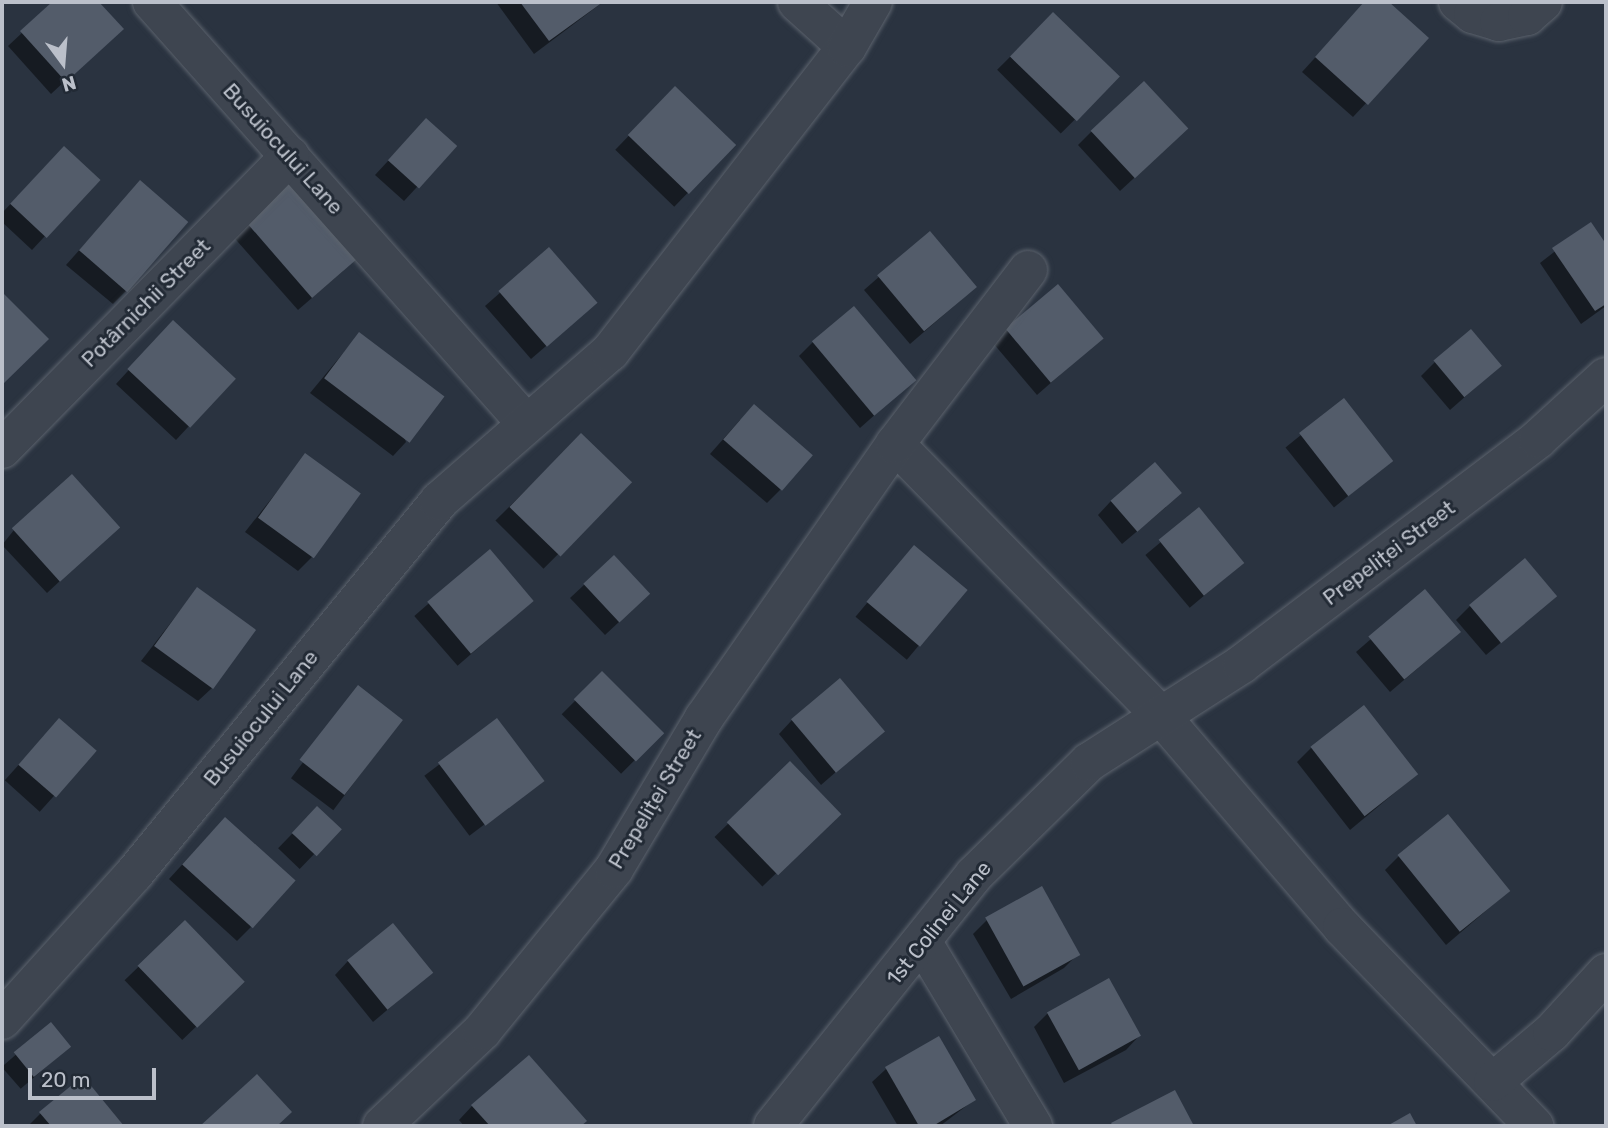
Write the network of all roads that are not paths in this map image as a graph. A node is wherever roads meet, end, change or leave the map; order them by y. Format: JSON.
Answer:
{"nodes":[{"id":1,"x":152,"y":2,"type":"edge"},
{"id":2,"x":797,"y":2,"type":"edge"},
{"id":3,"x":873,"y":2,"type":"edge"},
{"id":4,"x":1458,"y":2,"type":"edge"},
{"id":5,"x":1543,"y":2,"type":"edge"},
{"id":6,"x":847,"y":47,"type":"junction"},
{"id":7,"x":290,"y":156,"type":"junction"},
{"id":8,"x":1028,"y":270,"type":"dead end"},
{"id":9,"x":1606,"y":377,"type":"edge"},
{"id":10,"x":525,"y":422,"type":"junction"},
{"id":11,"x":895,"y":444,"type":"junction"},
{"id":12,"x":2,"y":449,"type":"edge"},
{"id":13,"x":1161,"y":717,"type":"junction"},
{"id":14,"x":923,"y":943,"type":"junction"},
{"id":15,"x":1606,"y":972,"type":"edge"},
{"id":16,"x":2,"y":1020,"type":"edge"},
{"id":17,"x":1493,"y":1082,"type":"junction"},
{"id":18,"x":382,"y":1126,"type":"edge"},
{"id":19,"x":773,"y":1126,"type":"edge"},
{"id":20,"x":1033,"y":1126,"type":"edge"},
{"id":21,"x":1534,"y":1126,"type":"edge"}],
"edges":[{"from":1,"to":7,"type":"street","name":"Busuiocului Lane"},
{"from":2,"to":6,"type":"street"},
{"from":3,"to":6,"type":"street","name":"Busuiocului Lane"},
{"from":4,"to":5,"type":"street"},
{"from":6,"to":10,"type":"street","name":"Busuiocului Lane"},
{"from":7,"to":10,"type":"street","name":"Busuiocului Lane"},
{"from":7,"to":12,"type":"street","name":"Potârnichii Street"},
{"from":8,"to":11,"type":"street","name":"Prepeliței Street"},
{"from":9,"to":13,"type":"street","name":"Prepeliței Street"},
{"from":10,"to":16,"type":"street","name":"Busuiocului Lane"},
{"from":11,"to":13,"type":"street"},
{"from":11,"to":18,"type":"street","name":"Prepeliței Street"},
{"from":13,"to":14,"type":"street","name":"1st Colinei Lane"},
{"from":13,"to":17,"type":"street"},
{"from":14,"to":19,"type":"street","name":"1st Colinei Lane"},
{"from":14,"to":20,"type":"street"},
{"from":15,"to":17,"type":"street"},
{"from":17,"to":21,"type":"street"}]}
